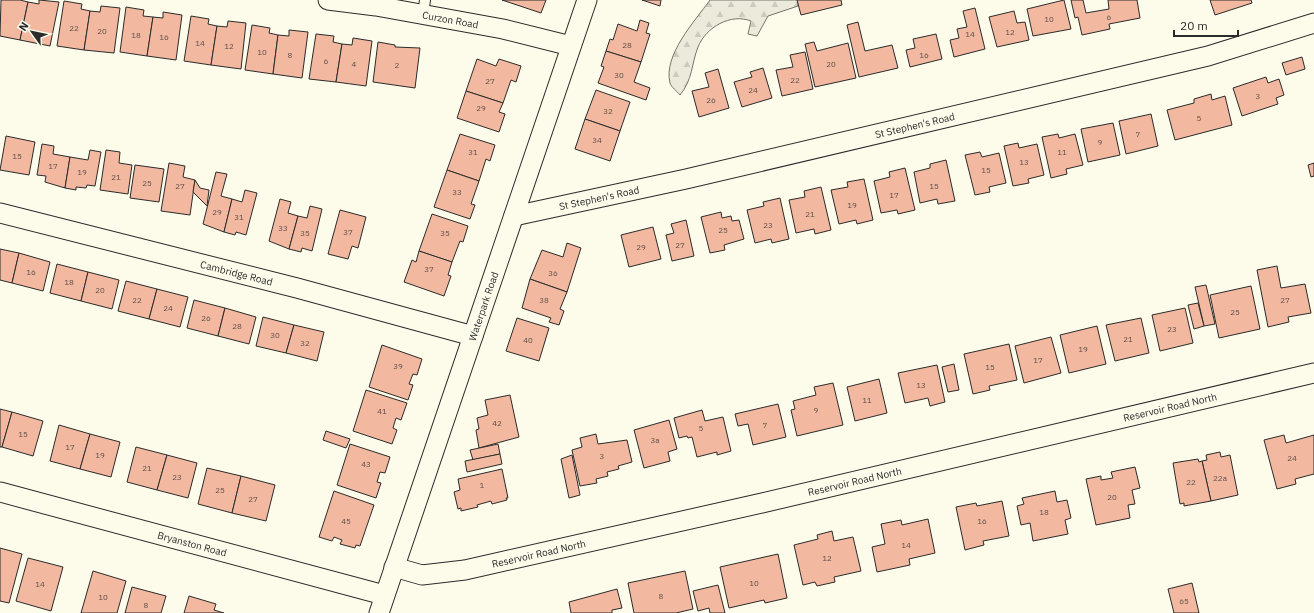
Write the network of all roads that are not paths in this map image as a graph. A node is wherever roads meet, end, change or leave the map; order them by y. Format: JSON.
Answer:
{"nodes":[{"id":1,"x":328,"y":0,"type":"edge"},
{"id":2,"x":587,"y":0,"type":"edge"},
{"id":3,"x":424,"y":7,"type":"edge"},
{"id":4,"x":1314,"y":23,"type":"edge"},
{"id":5,"x":571,"y":46,"type":"junction"},
{"id":6,"x":0,"y":213,"type":"edge"},
{"id":7,"x":514,"y":216,"type":"junction"},
{"id":8,"x":473,"y":336,"type":"junction"},
{"id":9,"x":1314,"y":373,"type":"edge"},
{"id":10,"x":0,"y":492,"type":"edge"},
{"id":11,"x":394,"y":567,"type":"junction"},
{"id":12,"x":381,"y":604,"type":"edge"}],
"edges":[{"from":1,"to":3,"type":"street","name":"Curzon Road"},
{"from":2,"to":5,"type":"street","name":"Waterpark Road"},
{"from":3,"to":5,"type":"street","name":"Curzon Road"},
{"from":4,"to":7,"type":"street","name":"St Stephen's Road"},
{"from":5,"to":7,"type":"street","name":"Waterpark Road"},
{"from":6,"to":8,"type":"street","name":"Cambridge Road"},
{"from":7,"to":8,"type":"street","name":"Waterpark Road"},
{"from":8,"to":11,"type":"street","name":"Waterpark Road"},
{"from":9,"to":11,"type":"street","name":"Reservoir Road North"},
{"from":10,"to":12,"type":"street","name":"Bryanston Road"},
{"from":11,"to":12,"type":"street","name":"Waterpark Road"}]}
